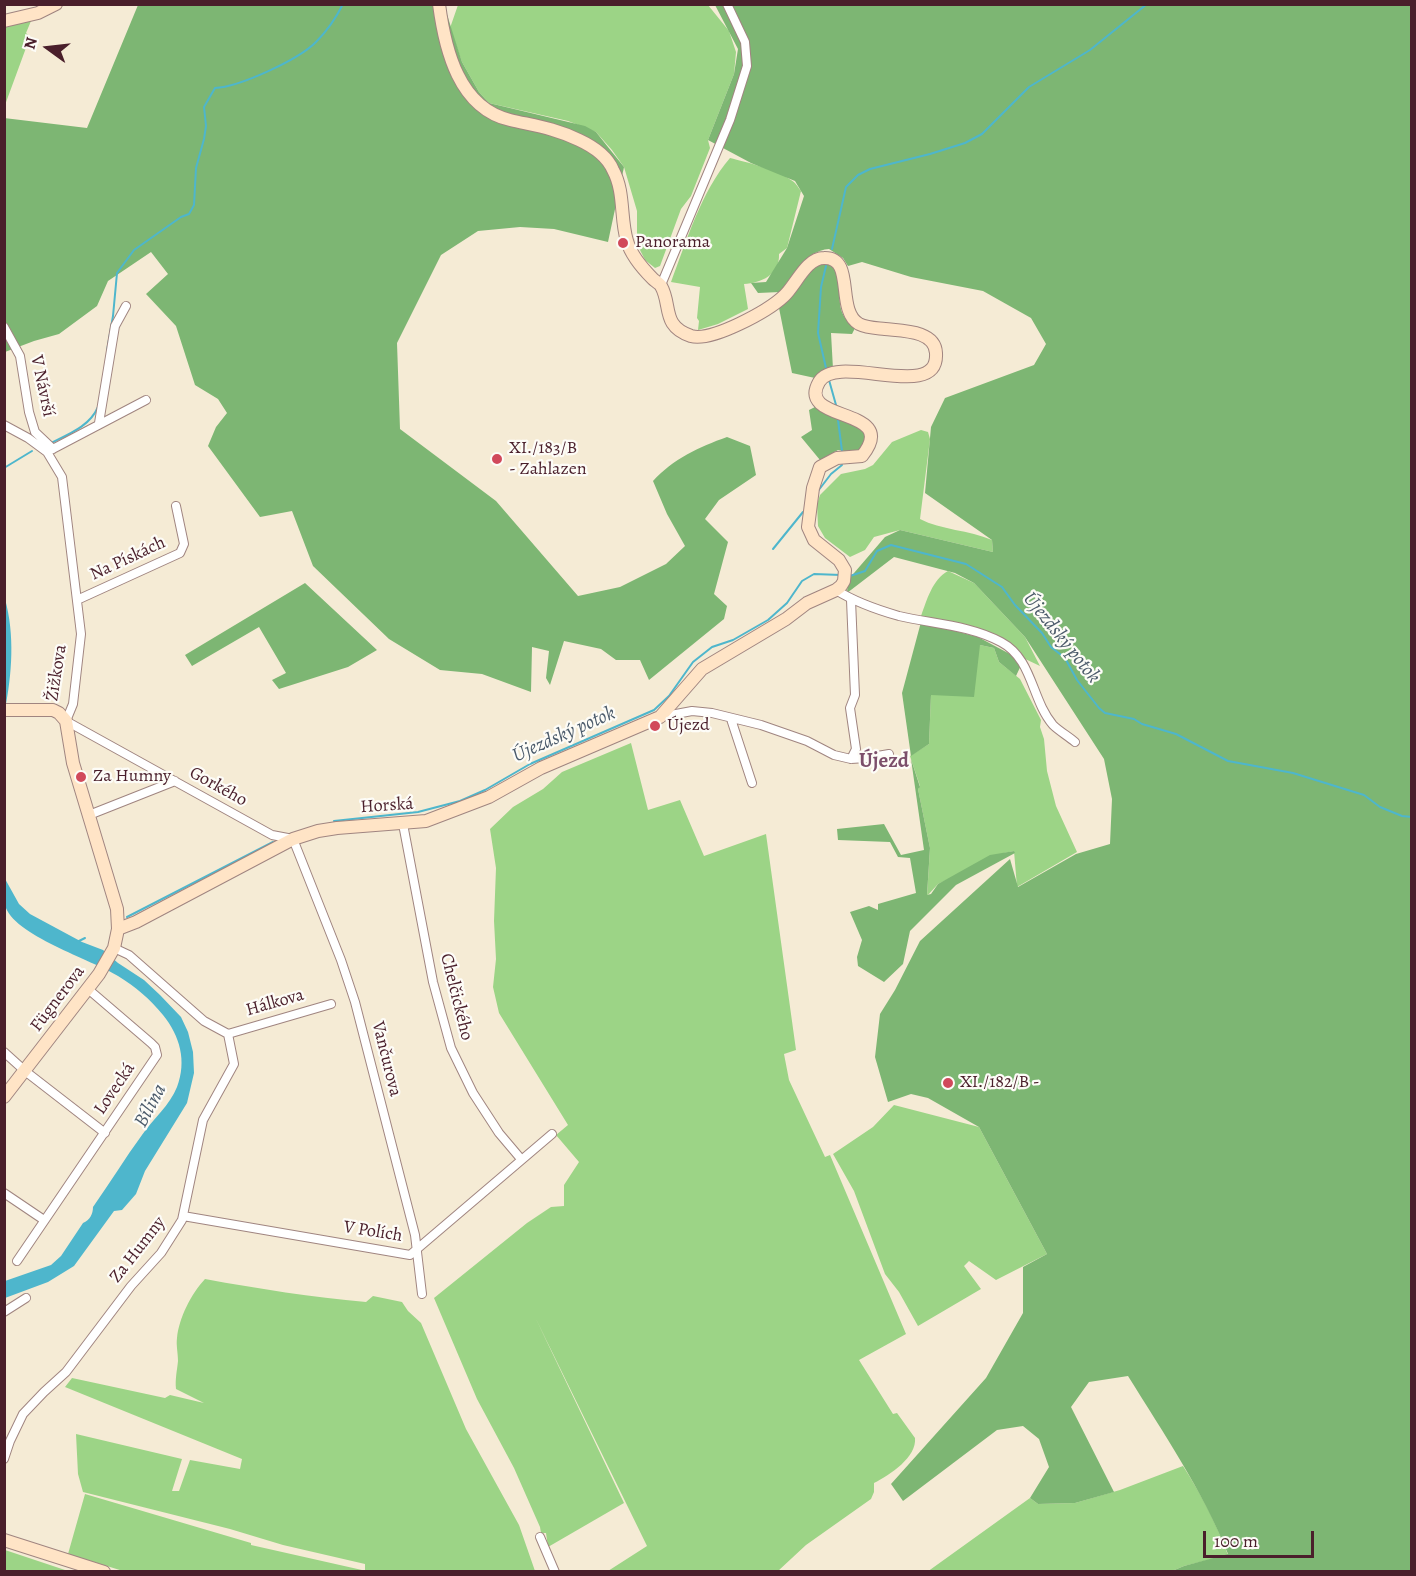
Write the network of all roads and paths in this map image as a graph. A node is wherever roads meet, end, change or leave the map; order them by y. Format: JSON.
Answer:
{"nodes":[{"id":1,"x":56,"y":4,"type":"edge"},
{"id":2,"x":439,"y":4,"type":"edge"},
{"id":3,"x":727,"y":4,"type":"edge"},
{"id":4,"x":4,"y":21,"type":"edge"},
{"id":5,"x":661,"y":285,"type":"junction"},
{"id":6,"x":126,"y":306,"type":"dead end"},
{"id":7,"x":4,"y":327,"type":"edge"},
{"id":8,"x":146,"y":400,"type":"dead end"},
{"id":9,"x":99,"y":423,"type":"junction"},
{"id":10,"x":4,"y":425,"type":"edge"},
{"id":11,"x":50,"y":450,"type":"junction"},
{"id":12,"x":176,"y":506,"type":"dead end"},
{"id":13,"x":836,"y":591,"type":"junction"},
{"id":14,"x":77,"y":600,"type":"junction"},
{"id":15,"x":851,"y":600,"type":"junction"},
{"id":16,"x":4,"y":710,"type":"edge"},
{"id":17,"x":660,"y":717,"type":"junction"},
{"id":18,"x":730,"y":719,"type":"junction"},
{"id":19,"x":66,"y":721,"type":"junction"},
{"id":20,"x":1075,"y":742,"type":"dead end"},
{"id":21,"x":889,"y":754,"type":"dead end"},
{"id":22,"x":851,"y":759,"type":"junction"},
{"id":23,"x":175,"y":781,"type":"junction"},
{"id":24,"x":752,"y":783,"type":"dead end"},
{"id":25,"x":89,"y":815,"type":"junction"},
{"id":26,"x":403,"y":824,"type":"junction"},
{"id":27,"x":294,"y":839,"type":"junction"},
{"id":28,"x":118,"y":929,"type":"junction"},
{"id":29,"x":112,"y":950,"type":"junction"},
{"id":30,"x":88,"y":989,"type":"junction"},
{"id":31,"x":331,"y":1004,"type":"dead end"},
{"id":32,"x":228,"y":1034,"type":"junction"},
{"id":33,"x":4,"y":1052,"type":"edge"},
{"id":34,"x":25,"y":1071,"type":"junction"},
{"id":35,"x":4,"y":1097,"type":"edge"},
{"id":36,"x":105,"y":1133,"type":"junction"},
{"id":37,"x":552,"y":1134,"type":"dead end"},
{"id":38,"x":521,"y":1159,"type":"junction"},
{"id":39,"x":4,"y":1193,"type":"edge"},
{"id":40,"x":183,"y":1216,"type":"junction"},
{"id":41,"x":44,"y":1220,"type":"junction"},
{"id":42,"x":416,"y":1250,"type":"junction"},
{"id":43,"x":17,"y":1261,"type":"dead end"},
{"id":44,"x":422,"y":1294,"type":"dead end"},
{"id":45,"x":26,"y":1298,"type":"dead end"},
{"id":46,"x":4,"y":1312,"type":"edge"},
{"id":47,"x":4,"y":1459,"type":"edge"},
{"id":48,"x":540,"y":1537,"type":"dead end"},
{"id":49,"x":4,"y":1540,"type":"edge"},
{"id":50,"x":91,"y":1569,"type":"edge"},
{"id":51,"x":104,"y":1572,"type":"edge"},
{"id":52,"x":555,"y":1572,"type":"edge"}],
"edges":[{"from":1,"to":4,"type":"street"},
{"from":2,"to":5,"type":"street"},
{"from":3,"to":5,"type":"street"},
{"from":5,"to":13,"type":"street"},
{"from":6,"to":9,"type":"street"},
{"from":7,"to":11,"type":"street","name":"V Návrší"},
{"from":8,"to":9,"type":"street"},
{"from":9,"to":11,"type":"street"},
{"from":10,"to":11,"type":"street","name":"Žižkova"},
{"from":11,"to":14,"type":"street","name":"Žižkova"},
{"from":12,"to":14,"type":"street","name":"Na Pískách"},
{"from":13,"to":15,"type":"street"},
{"from":13,"to":17,"type":"street"},
{"from":14,"to":19,"type":"street","name":"Žižkova"},
{"from":15,"to":20,"type":"street"},
{"from":15,"to":22,"type":"street"},
{"from":16,"to":19,"type":"street"},
{"from":17,"to":18,"type":"street"},
{"from":17,"to":26,"type":"street","name":"Horská"},
{"from":18,"to":22,"type":"street"},
{"from":18,"to":24,"type":"street"},
{"from":19,"to":23,"type":"street","name":"Gorkého"},
{"from":19,"to":25,"type":"street","name":"Žižkova"},
{"from":21,"to":22,"type":"street"},
{"from":23,"to":25,"type":"street"},
{"from":23,"to":27,"type":"street","name":"Gorkého"},
{"from":25,"to":28,"type":"street","name":"Žižkova"},
{"from":26,"to":27,"type":"street","name":"Horská"},
{"from":26,"to":38,"type":"street","name":"Chelčického"},
{"from":27,"to":28,"type":"street","name":"Horská"},
{"from":27,"to":42,"type":"street","name":"Vančurova"},
{"from":28,"to":29,"type":"street","name":"Žižkova"},
{"from":29,"to":30,"type":"street","name":"Fügnerova"},
{"from":29,"to":32,"type":"street"},
{"from":30,"to":34,"type":"street","name":"Fügnerova"},
{"from":30,"to":36,"type":"street","name":"Lovecká"},
{"from":31,"to":32,"type":"street","name":"Hálkova"},
{"from":32,"to":40,"type":"street","name":"Za Humny"},
{"from":33,"to":34,"type":"street"},
{"from":34,"to":35,"type":"street","name":"Fügnerova"},
{"from":34,"to":36,"type":"street"},
{"from":36,"to":41,"type":"street","name":"Lovecká"},
{"from":37,"to":38,"type":"street","name":"V Polích"},
{"from":38,"to":42,"type":"street","name":"V Polích"},
{"from":39,"to":41,"type":"street"},
{"from":40,"to":42,"type":"street","name":"V Polích"},
{"from":40,"to":47,"type":"street","name":"Za Humny"},
{"from":41,"to":43,"type":"street","name":"Lovecká"},
{"from":42,"to":44,"type":"street","name":"Vančurova"},
{"from":45,"to":46,"type":"street"},
{"from":48,"to":52,"type":"street"},
{"from":49,"to":50,"type":"street"},
{"from":50,"to":51,"type":"street"}]}
